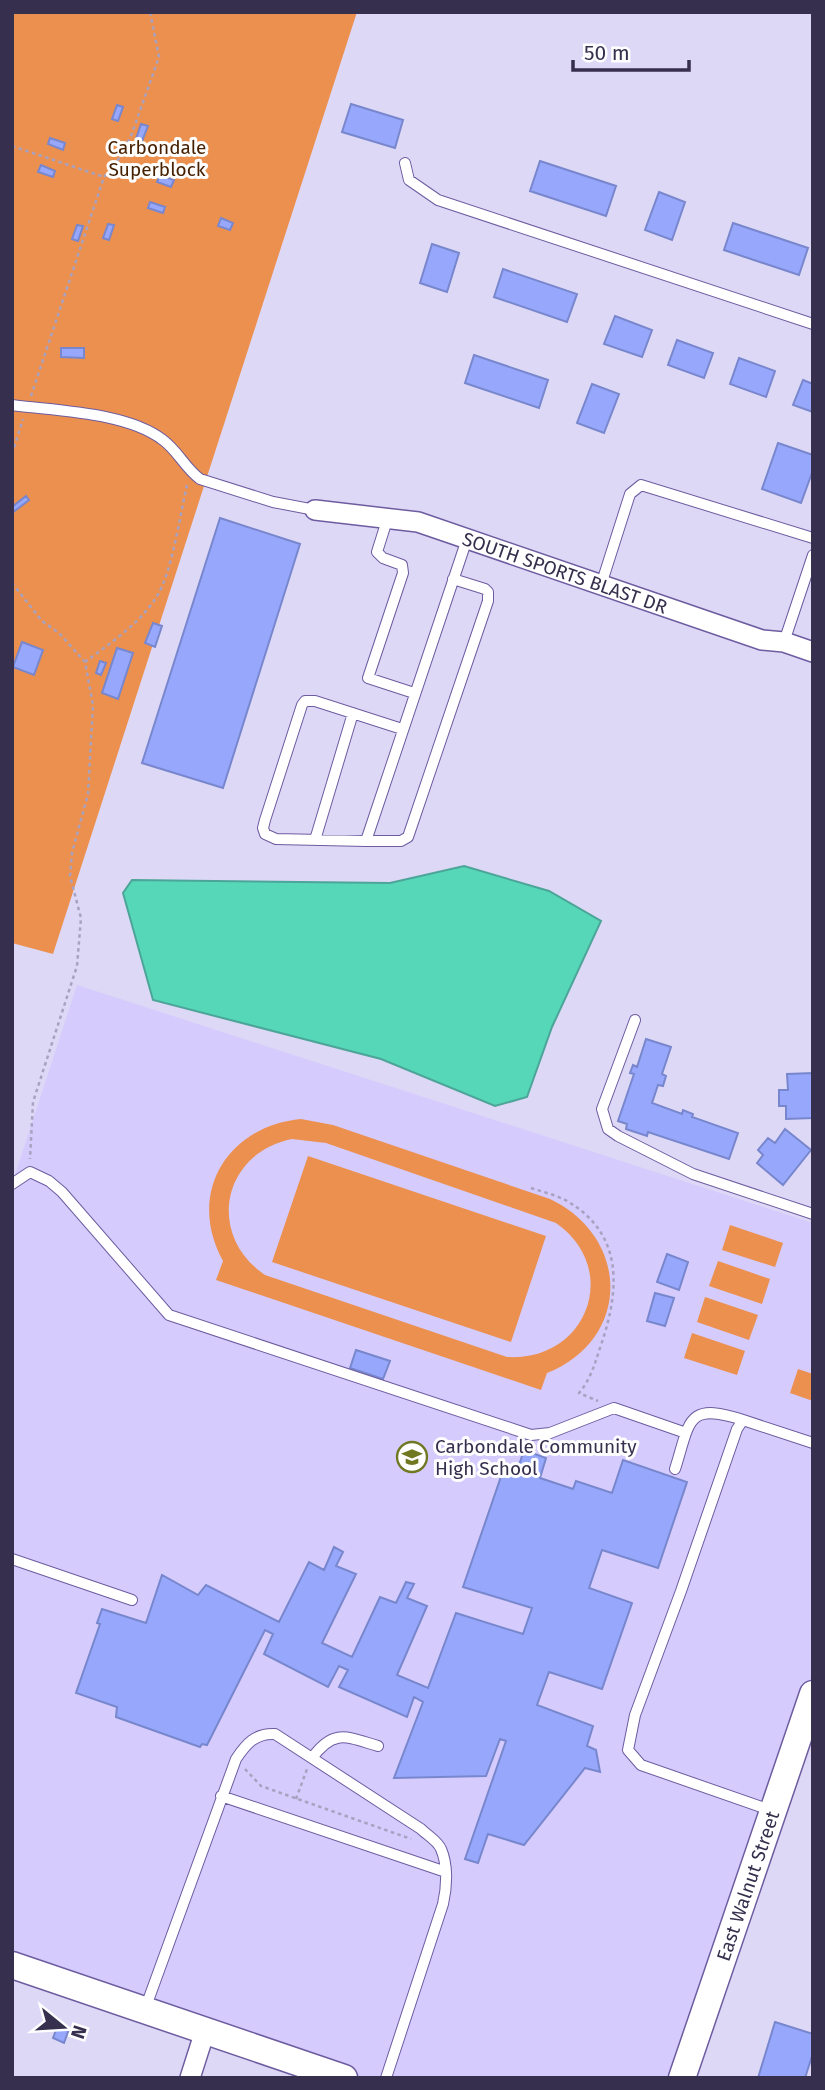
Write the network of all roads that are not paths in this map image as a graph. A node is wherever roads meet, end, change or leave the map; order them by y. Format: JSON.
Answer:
{"nodes":[{"id":1,"x":405,"y":163,"type":"dead end"},
{"id":2,"x":813,"y":324,"type":"edge"},
{"id":3,"x":12,"y":405,"type":"edge"},
{"id":4,"x":314,"y":510,"type":"joint"},
{"id":5,"x":388,"y":517,"type":"junction"},
{"id":6,"x":813,"y":538,"type":"edge"},
{"id":7,"x":467,"y":539,"type":"junction"},
{"id":8,"x":813,"y":555,"type":"edge"},
{"id":9,"x":453,"y":579,"type":"junction"},
{"id":10,"x":601,"y":585,"type":"junction"},
{"id":11,"x":783,"y":642,"type":"junction"},
{"id":12,"x":813,"y":652,"type":"edge"},
{"id":13,"x":414,"y":693,"type":"junction"},
{"id":14,"x":353,"y":713,"type":"junction"},
{"id":15,"x":402,"y":729,"type":"junction"},
{"id":16,"x":316,"y":840,"type":"junction"},
{"id":17,"x":366,"y":841,"type":"junction"},
{"id":18,"x":635,"y":1020,"type":"dead end"},
{"id":19,"x":12,"y":1184,"type":"edge"},
{"id":20,"x":813,"y":1214,"type":"edge"},
{"id":21,"x":743,"y":1420,"type":"junction"},
{"id":22,"x":686,"y":1433,"type":"junction"},
{"id":23,"x":813,"y":1443,"type":"edge"},
{"id":24,"x":675,"y":1469,"type":"dead end"},
{"id":25,"x":12,"y":1559,"type":"edge"},
{"id":26,"x":132,"y":1600,"type":"dead end"},
{"id":27,"x":813,"y":1694,"type":"edge"},
{"id":28,"x":378,"y":1746,"type":"dead end"},
{"id":29,"x":310,"y":1762,"type":"junction"},
{"id":30,"x":221,"y":1796,"type":"junction"},
{"id":31,"x":774,"y":1811,"type":"junction"},
{"id":32,"x":446,"y":1872,"type":"junction"},
{"id":33,"x":12,"y":1965,"type":"edge"},
{"id":34,"x":145,"y":2010,"type":"junction"},
{"id":35,"x":205,"y":2031,"type":"junction"},
{"id":36,"x":190,"y":2078,"type":"edge"},
{"id":37,"x":344,"y":2078,"type":"edge"},
{"id":38,"x":386,"y":2078,"type":"edge"},
{"id":39,"x":682,"y":2078,"type":"edge"}],
"edges":[{"from":1,"to":2,"type":"lane"},
{"from":3,"to":4,"type":"lane"},
{"from":4,"to":5,"type":"street","name":"SOUTH SPORTS BLAST DR"},
{"from":5,"to":7,"type":"street","name":"SOUTH SPORTS BLAST DR"},
{"from":5,"to":13,"type":"lane"},
{"from":6,"to":10,"type":"lane"},
{"from":7,"to":9,"type":"lane"},
{"from":7,"to":10,"type":"street","name":"SOUTH SPORTS BLAST DR"},
{"from":8,"to":11,"type":"lane"},
{"from":9,"to":13,"type":"lane"},
{"from":9,"to":17,"type":"lane"},
{"from":10,"to":11,"type":"street","name":"SOUTH SPORTS BLAST DR"},
{"from":11,"to":12,"type":"street","name":"SOUTH SPORTS BLAST DR"},
{"from":13,"to":15,"type":"lane"},
{"from":14,"to":15,"type":"lane"},
{"from":14,"to":16,"type":"lane"},
{"from":14,"to":16,"type":"lane"},
{"from":15,"to":17,"type":"lane"},
{"from":16,"to":17,"type":"lane"},
{"from":18,"to":20,"type":"lane"},
{"from":19,"to":22,"type":"lane"},
{"from":21,"to":22,"type":"lane"},
{"from":21,"to":23,"type":"lane"},
{"from":21,"to":31,"type":"lane"},
{"from":22,"to":24,"type":"lane"},
{"from":25,"to":26,"type":"lane"},
{"from":27,"to":31,"type":"street","name":"East Walnut Street"},
{"from":28,"to":29,"type":"lane"},
{"from":29,"to":30,"type":"lane"},
{"from":29,"to":32,"type":"lane"},
{"from":30,"to":32,"type":"lane"},
{"from":30,"to":34,"type":"lane"},
{"from":31,"to":39,"type":"street","name":"East Walnut Street"},
{"from":32,"to":38,"type":"lane"},
{"from":33,"to":34,"type":"street"},
{"from":34,"to":35,"type":"street"},
{"from":35,"to":36,"type":"street"},
{"from":35,"to":37,"type":"street"}]}
